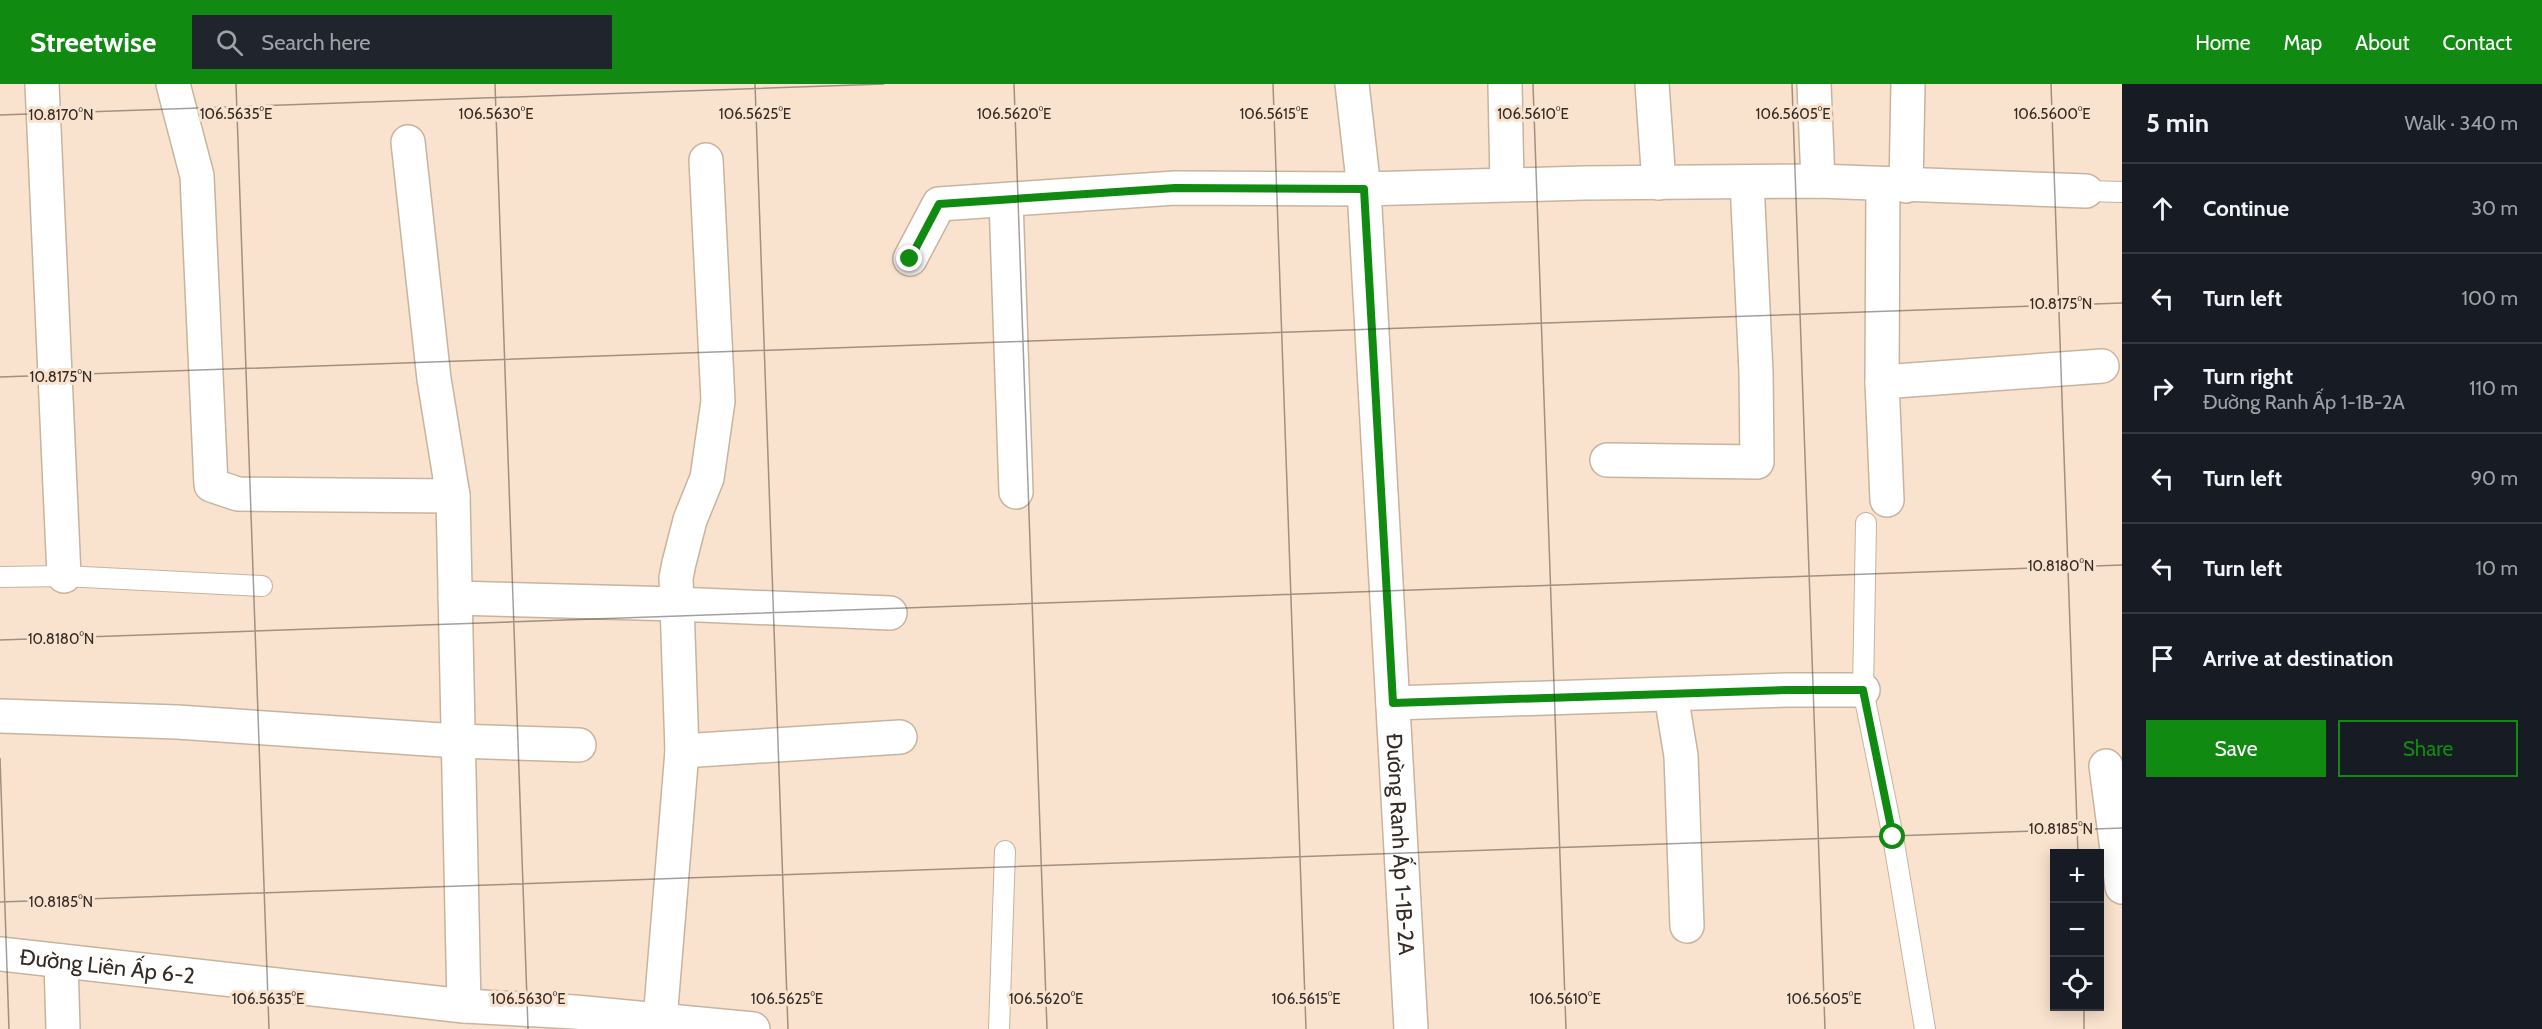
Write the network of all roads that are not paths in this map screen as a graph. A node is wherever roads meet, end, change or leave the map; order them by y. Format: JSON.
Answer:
{"nodes":[{"id":1,"x":42,"y":84,"type":"edge"},
{"id":2,"x":173,"y":84,"type":"edge"},
{"id":3,"x":1352,"y":84,"type":"edge"},
{"id":4,"x":1504,"y":84,"type":"edge"},
{"id":5,"x":1652,"y":84,"type":"edge"},
{"id":6,"x":1814,"y":84,"type":"edge"},
{"id":7,"x":1908,"y":84,"type":"edge"},
{"id":8,"x":408,"y":142,"type":"dead end"},
{"id":9,"x":706,"y":160,"type":"dead end"},
{"id":10,"x":1747,"y":182,"type":"junction"},
{"id":11,"x":1818,"y":182,"type":"junction"},
{"id":12,"x":1659,"y":183,"type":"junction"},
{"id":13,"x":1507,"y":185,"type":"junction"},
{"id":14,"x":1894,"y":185,"type":"junction"},
{"id":15,"x":1364,"y":189,"type":"junction"},
{"id":16,"x":2086,"y":191,"type":"joint"},
{"id":17,"x":2122,"y":192,"type":"edge"},
{"id":18,"x":1005,"y":200,"type":"junction"},
{"id":19,"x":910,"y":259,"type":"dead end"},
{"id":20,"x":2102,"y":366,"type":"dead end"},
{"id":21,"x":1882,"y":382,"type":"junction"},
{"id":22,"x":1608,"y":460,"type":"dead end"},
{"id":23,"x":1016,"y":492,"type":"dead end"},
{"id":24,"x":453,"y":496,"type":"junction"},
{"id":25,"x":1876,"y":512,"type":"joint"},
{"id":26,"x":64,"y":576,"type":"junction"},
{"id":27,"x":0,"y":577,"type":"edge"},
{"id":28,"x":262,"y":586,"type":"dead end"},
{"id":29,"x":454,"y":598,"type":"junction"},
{"id":30,"x":677,"y":604,"type":"junction"},
{"id":31,"x":890,"y":613,"type":"dead end"},
{"id":32,"x":1863,"y":690,"type":"junction"},
{"id":33,"x":1671,"y":694,"type":"junction"},
{"id":34,"x":1393,"y":703,"type":"junction"},
{"id":35,"x":0,"y":716,"type":"edge"},
{"id":36,"x":900,"y":737,"type":"dead end"},
{"id":37,"x":458,"y":741,"type":"junction"},
{"id":38,"x":579,"y":745,"type":"dead end"},
{"id":39,"x":682,"y":751,"type":"junction"},
{"id":40,"x":2106,"y":766,"type":"dead end"},
{"id":41,"x":1005,"y":850,"type":"dead end"},
{"id":42,"x":2122,"y":887,"type":"edge"},
{"id":43,"x":1686,"y":926,"type":"dead end"},
{"id":44,"x":0,"y":954,"type":"edge"},
{"id":45,"x":61,"y":961,"type":"junction"},
{"id":46,"x":464,"y":1006,"type":"junction"},
{"id":47,"x":660,"y":1020,"type":"junction"},
{"id":48,"x":574,"y":1021,"type":"edge"},
{"id":49,"x":63,"y":1029,"type":"edge"},
{"id":50,"x":753,"y":1029,"type":"edge"},
{"id":51,"x":999,"y":1029,"type":"edge"},
{"id":52,"x":1412,"y":1029,"type":"edge"},
{"id":53,"x":1924,"y":1029,"type":"edge"}],
"edges":[{"from":1,"to":26,"type":"street"},
{"from":2,"to":24,"type":"street"},
{"from":3,"to":15,"type":"street","name":"Đường Ranh Ấp 1-1B-2A"},
{"from":4,"to":13,"type":"street"},
{"from":5,"to":12,"type":"street"},
{"from":6,"to":11,"type":"street"},
{"from":7,"to":14,"type":"street"},
{"from":8,"to":24,"type":"street"},
{"from":9,"to":30,"type":"street"},
{"from":10,"to":11,"type":"street"},
{"from":10,"to":12,"type":"street"},
{"from":10,"to":22,"type":"street"},
{"from":11,"to":14,"type":"street"},
{"from":12,"to":13,"type":"street"},
{"from":13,"to":15,"type":"street"},
{"from":14,"to":16,"type":"street"},
{"from":14,"to":21,"type":"street"},
{"from":15,"to":18,"type":"street"},
{"from":15,"to":34,"type":"street","name":"Đường Ranh Ấp 1-1B-2A"},
{"from":16,"to":17,"type":"lane"},
{"from":18,"to":19,"type":"street"},
{"from":18,"to":23,"type":"street"},
{"from":20,"to":21,"type":"street"},
{"from":21,"to":25,"type":"street"},
{"from":24,"to":29,"type":"street"},
{"from":25,"to":32,"type":"lane"},
{"from":26,"to":27,"type":"lane"},
{"from":26,"to":28,"type":"lane"},
{"from":29,"to":30,"type":"street"},
{"from":29,"to":37,"type":"street"},
{"from":30,"to":31,"type":"street"},
{"from":30,"to":39,"type":"street"},
{"from":32,"to":33,"type":"street"},
{"from":32,"to":53,"type":"lane"},
{"from":33,"to":34,"type":"street"},
{"from":33,"to":43,"type":"street"},
{"from":34,"to":52,"type":"street","name":"Đường Ranh Ấp 1-1B-2A"},
{"from":35,"to":37,"type":"street"},
{"from":36,"to":39,"type":"street"},
{"from":37,"to":38,"type":"street"},
{"from":37,"to":46,"type":"street"},
{"from":39,"to":47,"type":"street"},
{"from":40,"to":42,"type":"street"},
{"from":41,"to":51,"type":"lane"},
{"from":44,"to":45,"type":"street","name":"Đường Liên Ấp 6-2"},
{"from":45,"to":46,"type":"street","name":"Đường Liên Ấp 6-2"},
{"from":45,"to":49,"type":"street"},
{"from":46,"to":48,"type":"street","name":"Đường Liên Ấp 6-2"},
{"from":47,"to":48,"type":"street","name":"Đường Liên Ấp 6-2"},
{"from":47,"to":50,"type":"street","name":"Đường Liên Ấp 6-2"}]}
